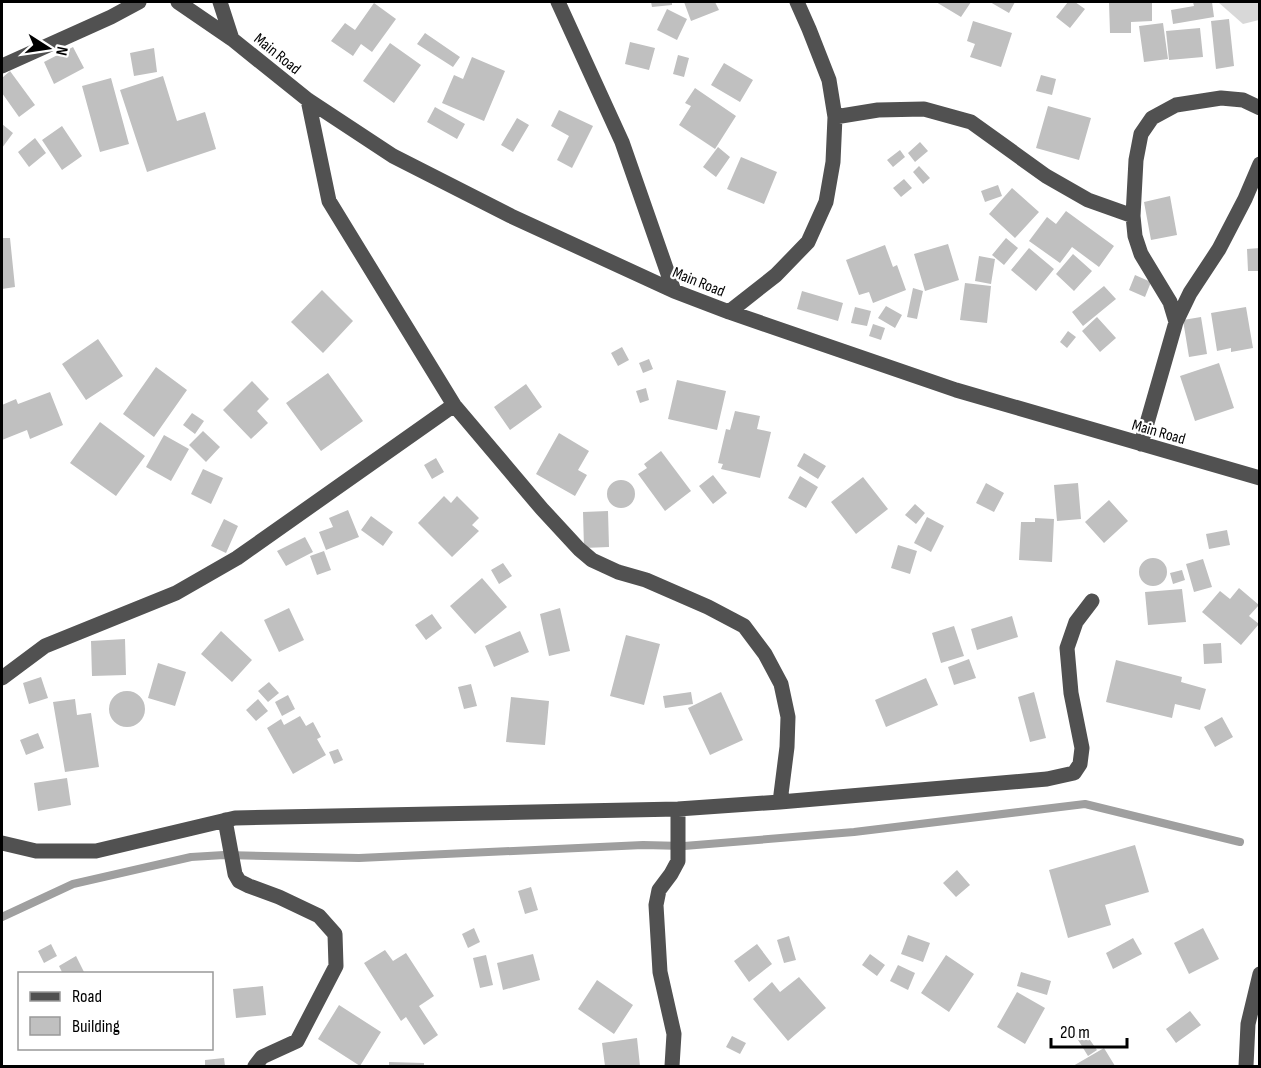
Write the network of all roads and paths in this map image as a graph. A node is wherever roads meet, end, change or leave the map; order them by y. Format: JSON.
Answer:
{"nodes":[{"id":1,"x":139,"y":2,"type":"edge"},
{"id":2,"x":178,"y":2,"type":"edge"},
{"id":3,"x":220,"y":2,"type":"edge"},
{"id":4,"x":558,"y":2,"type":"edge"},
{"id":5,"x":797,"y":2,"type":"edge"},
{"id":6,"x":232,"y":39,"type":"junction"},
{"id":7,"x":2,"y":66,"type":"edge"},
{"id":8,"x":308,"y":100,"type":"junction"},
{"id":9,"x":1260,"y":108,"type":"edge"},
{"id":10,"x":835,"y":117,"type":"junction"},
{"id":11,"x":1260,"y":164,"type":"edge"},
{"id":12,"x":1133,"y":216,"type":"junction"},
{"id":13,"x":674,"y":291,"type":"junction"},
{"id":14,"x":729,"y":312,"type":"junction"},
{"id":15,"x":1176,"y":322,"type":"junction"},
{"id":16,"x":454,"y":405,"type":"junction"},
{"id":17,"x":1142,"y":444,"type":"junction"},
{"id":18,"x":1260,"y":478,"type":"edge"},
{"id":19,"x":1092,"y":602,"type":"dead end"},
{"id":20,"x":2,"y":678,"type":"edge"},
{"id":21,"x":780,"y":802,"type":"junction"},
{"id":22,"x":678,"y":809,"type":"junction"},
{"id":23,"x":225,"y":820,"type":"junction"},
{"id":24,"x":2,"y":843,"type":"edge"},
{"id":25,"x":1260,"y":974,"type":"edge"},
{"id":26,"x":255,"y":1066,"type":"edge"},
{"id":27,"x":672,"y":1066,"type":"edge"},
{"id":28,"x":1246,"y":1066,"type":"edge"}],
"edges":[{"from":1,"to":7,"type":"street"},
{"from":2,"to":6,"type":"street","name":"Main Road"},
{"from":3,"to":6,"type":"street"},
{"from":4,"to":13,"type":"street"},
{"from":5,"to":10,"type":"street"},
{"from":6,"to":8,"type":"street","name":"Main Road"},
{"from":8,"to":13,"type":"street","name":"Main Road"},
{"from":8,"to":16,"type":"street"},
{"from":9,"to":12,"type":"street"},
{"from":10,"to":12,"type":"street"},
{"from":10,"to":14,"type":"street"},
{"from":11,"to":15,"type":"street"},
{"from":12,"to":15,"type":"street"},
{"from":13,"to":14,"type":"street","name":"Main Road"},
{"from":14,"to":17,"type":"street","name":"Main Road"},
{"from":15,"to":17,"type":"street"},
{"from":16,"to":20,"type":"street"},
{"from":16,"to":21,"type":"street"},
{"from":17,"to":18,"type":"street","name":"Main Road"},
{"from":19,"to":21,"type":"street"},
{"from":21,"to":22,"type":"street"},
{"from":22,"to":23,"type":"street"},
{"from":22,"to":27,"type":"street"},
{"from":23,"to":24,"type":"street"},
{"from":23,"to":26,"type":"street"},
{"from":25,"to":28,"type":"street"}]}
